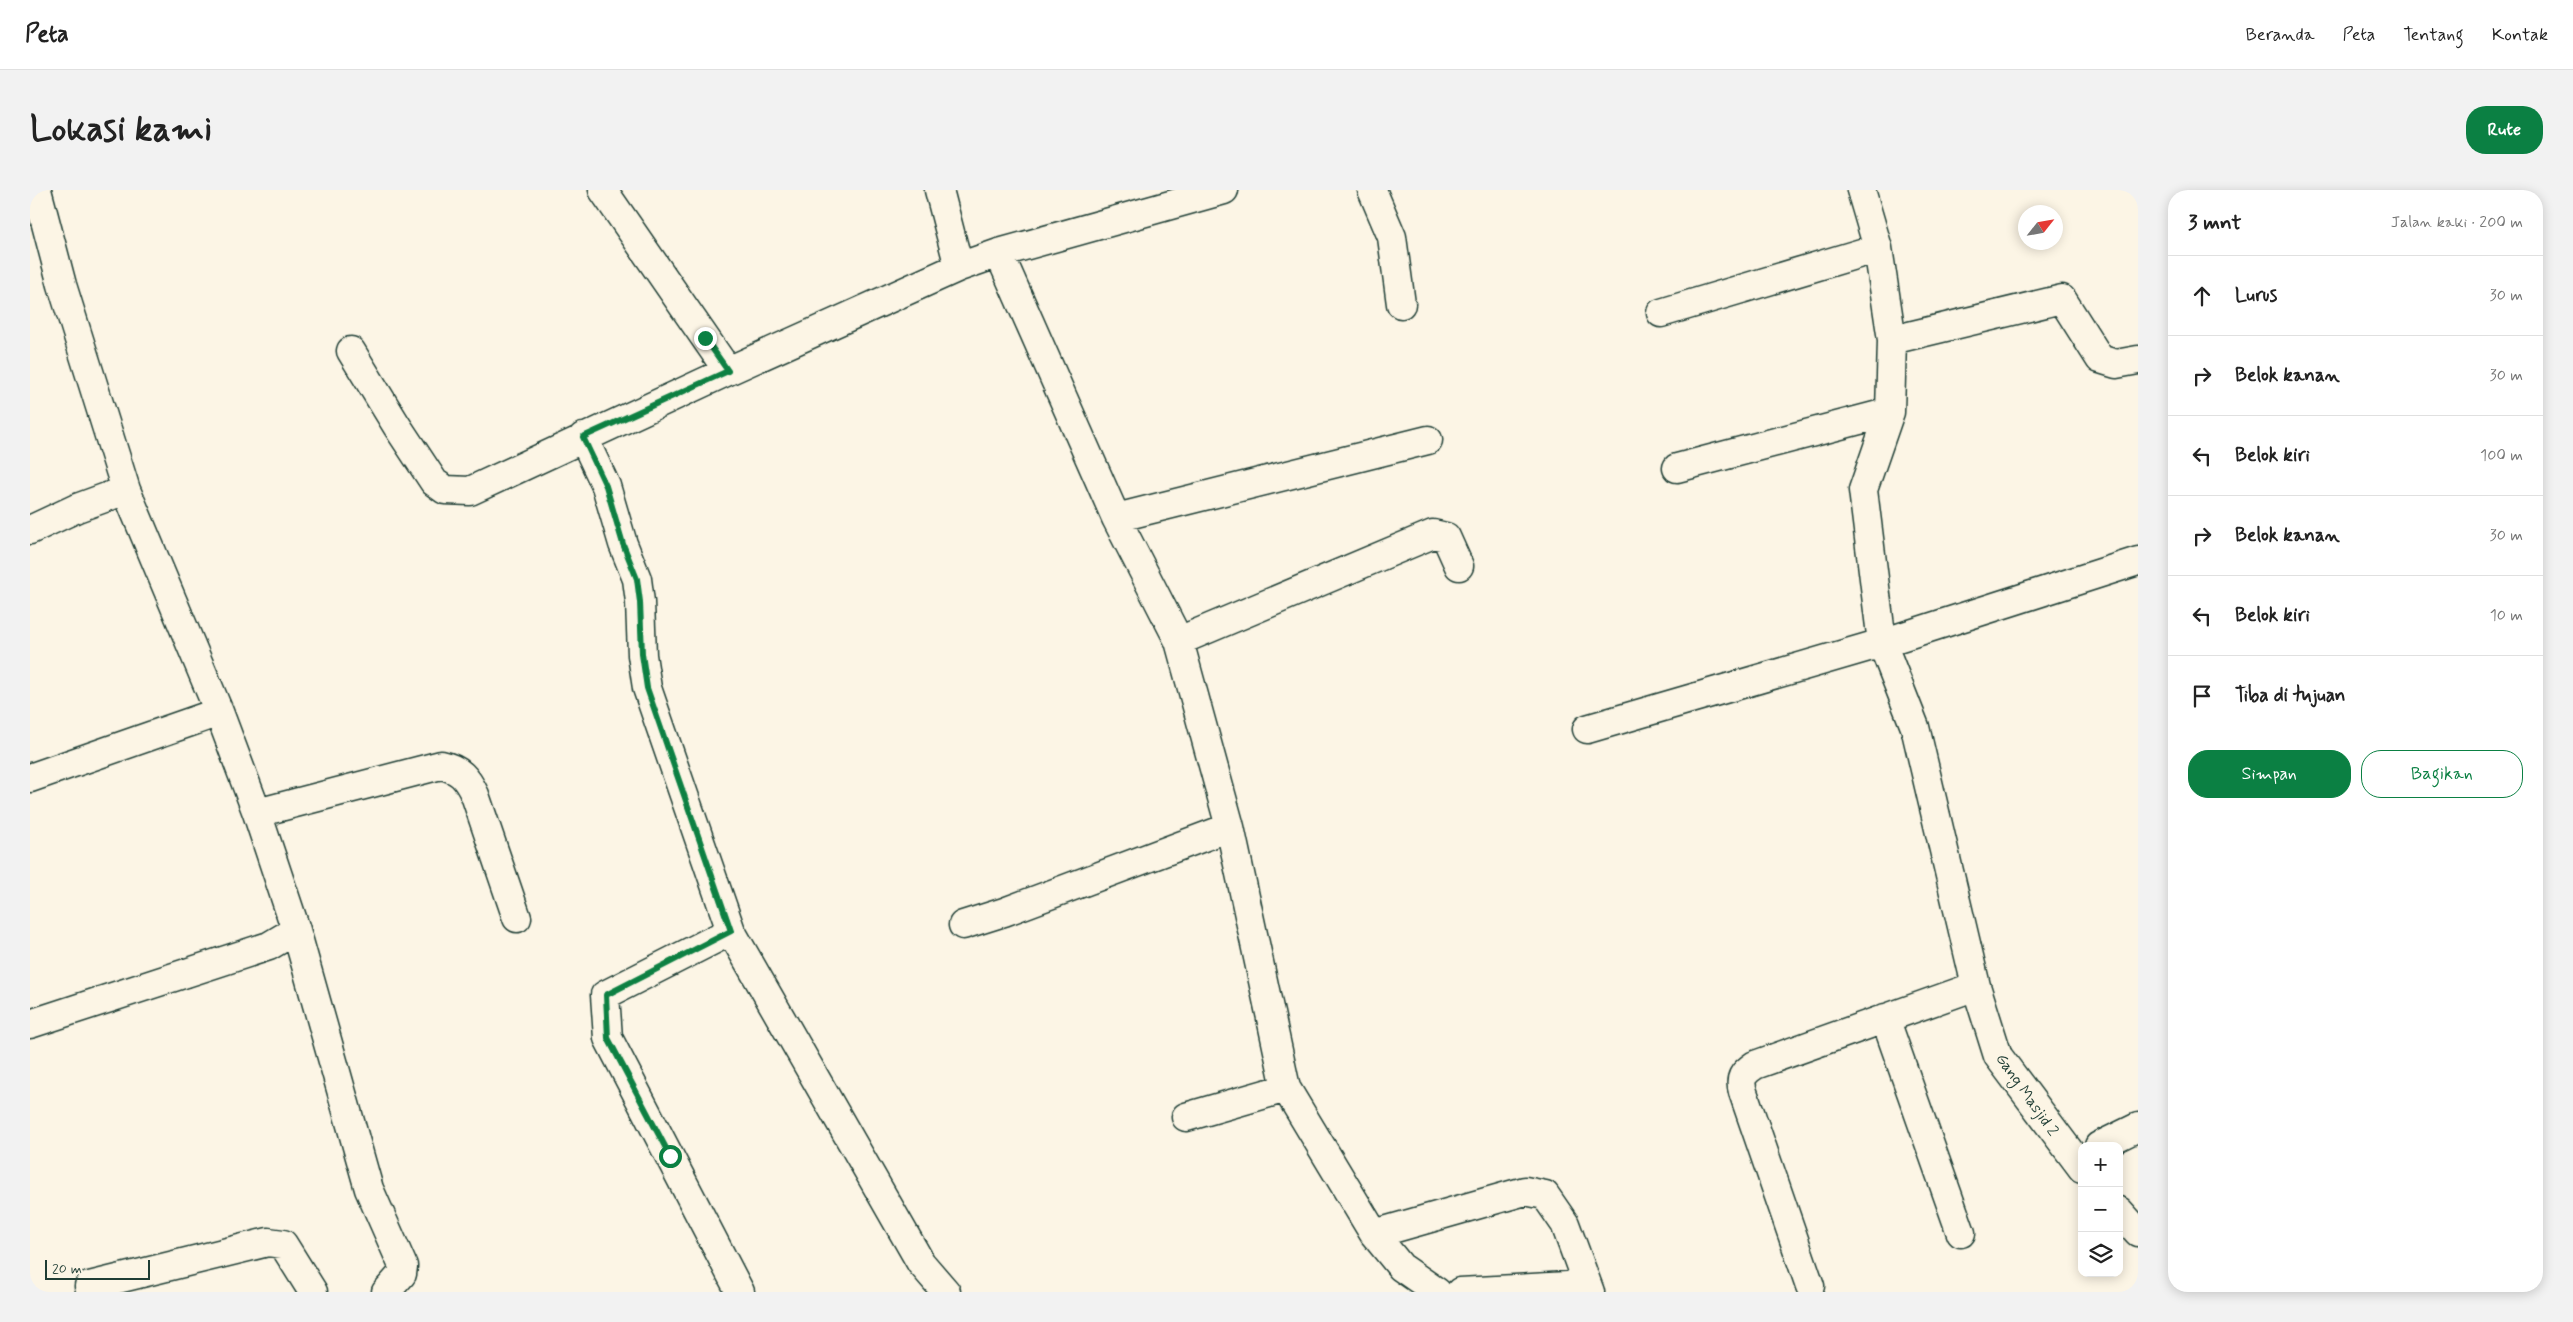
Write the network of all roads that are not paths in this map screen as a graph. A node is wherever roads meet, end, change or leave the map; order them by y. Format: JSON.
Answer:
{"nodes":[{"id":1,"x":37,"y":190,"type":"edge"},
{"id":2,"x":603,"y":190,"type":"edge"},
{"id":3,"x":939,"y":190,"type":"edge"},
{"id":4,"x":1224,"y":190,"type":"edge"},
{"id":5,"x":1372,"y":190,"type":"edge"},
{"id":6,"x":1861,"y":190,"type":"edge"},
{"id":7,"x":1878,"y":248,"type":"junction"},
{"id":8,"x":999,"y":253,"type":"junction"},
{"id":9,"x":959,"y":267,"type":"junction"},
{"id":10,"x":1401,"y":304,"type":"dead end"},
{"id":11,"x":1661,"y":313,"type":"dead end"},
{"id":12,"x":1892,"y":340,"type":"junction"},
{"id":13,"x":352,"y":350,"type":"dead end"},
{"id":14,"x":2138,"y":360,"type":"edge"},
{"id":15,"x":728,"y":371,"type":"junction"},
{"id":16,"x":1890,"y":412,"type":"junction"},
{"id":17,"x":583,"y":437,"type":"junction"},
{"id":18,"x":1428,"y":440,"type":"dead end"},
{"id":19,"x":1678,"y":468,"type":"dead end"},
{"id":20,"x":126,"y":490,"type":"junction"},
{"id":21,"x":1116,"y":518,"type":"junction"},
{"id":22,"x":30,"y":530,"type":"edge"},
{"id":23,"x":2138,"y":561,"type":"edge"},
{"id":24,"x":1459,"y":566,"type":"dead end"},
{"id":25,"x":1179,"y":641,"type":"junction"},
{"id":26,"x":1882,"y":643,"type":"junction"},
{"id":27,"x":219,"y":712,"type":"junction"},
{"id":28,"x":1588,"y":729,"type":"dead end"},
{"id":29,"x":30,"y":778,"type":"edge"},
{"id":30,"x":257,"y":813,"type":"junction"},
{"id":31,"x":1230,"y":827,"type":"junction"},
{"id":32,"x":517,"y":918,"type":"dead end"},
{"id":33,"x":963,"y":924,"type":"dead end"},
{"id":34,"x":296,"y":930,"type":"junction"},
{"id":35,"x":731,"y":931,"type":"junction"},
{"id":36,"x":1976,"y":986,"type":"junction"},
{"id":37,"x":1885,"y":1018,"type":"junction"},
{"id":38,"x":30,"y":1024,"type":"edge"},
{"id":39,"x":1286,"y":1088,"type":"junction"},
{"id":40,"x":1186,"y":1117,"type":"dead end"},
{"id":41,"x":2138,"y":1127,"type":"edge"},
{"id":42,"x":2107,"y":1142,"type":"edge"},
{"id":43,"x":2078,"y":1159,"type":"edge"},
{"id":44,"x":2123,"y":1215,"type":"edge"},
{"id":45,"x":2138,"y":1232,"type":"edge"},
{"id":46,"x":1961,"y":1233,"type":"dead end"},
{"id":47,"x":1374,"y":1234,"type":"junction"},
{"id":48,"x":88,"y":1286,"type":"dead end"},
{"id":49,"x":1810,"y":1286,"type":"dead end"},
{"id":50,"x":1587,"y":1288,"type":"edge"},
{"id":51,"x":313,"y":1292,"type":"edge"},
{"id":52,"x":386,"y":1292,"type":"edge"},
{"id":53,"x":740,"y":1292,"type":"edge"},
{"id":54,"x":946,"y":1292,"type":"edge"},
{"id":55,"x":1437,"y":1292,"type":"edge"},
{"id":56,"x":1460,"y":1292,"type":"edge"}],
"edges":[{"from":1,"to":20,"type":"street"},
{"from":2,"to":15,"type":"street"},
{"from":3,"to":9,"type":"street"},
{"from":4,"to":8,"type":"street"},
{"from":5,"to":10,"type":"street"},
{"from":6,"to":7,"type":"street","name":"Gang Masjid 2"},
{"from":7,"to":11,"type":"street"},
{"from":7,"to":12,"type":"street","name":"Gang Masjid 2"},
{"from":8,"to":9,"type":"street"},
{"from":8,"to":21,"type":"street"},
{"from":9,"to":15,"type":"street"},
{"from":12,"to":14,"type":"street"},
{"from":12,"to":16,"type":"street","name":"Gang Masjid 2"},
{"from":13,"to":17,"type":"street"},
{"from":15,"to":17,"type":"street"},
{"from":16,"to":19,"type":"street"},
{"from":16,"to":26,"type":"street","name":"Gang Masjid 2"},
{"from":17,"to":35,"type":"street"},
{"from":18,"to":21,"type":"street"},
{"from":20,"to":22,"type":"street"},
{"from":20,"to":27,"type":"street"},
{"from":21,"to":25,"type":"street"},
{"from":23,"to":26,"type":"street"},
{"from":24,"to":25,"type":"street"},
{"from":25,"to":31,"type":"street"},
{"from":26,"to":28,"type":"street"},
{"from":26,"to":36,"type":"street","name":"Gang Masjid 2"},
{"from":27,"to":29,"type":"street"},
{"from":27,"to":30,"type":"street"},
{"from":30,"to":32,"type":"street"},
{"from":30,"to":34,"type":"street"},
{"from":31,"to":33,"type":"street"},
{"from":31,"to":39,"type":"street"},
{"from":34,"to":38,"type":"street"},
{"from":34,"to":52,"type":"street"},
{"from":35,"to":53,"type":"street"},
{"from":35,"to":54,"type":"street"},
{"from":36,"to":37,"type":"street"},
{"from":36,"to":43,"type":"street","name":"Gang Masjid 2"},
{"from":37,"to":46,"type":"street"},
{"from":37,"to":49,"type":"street"},
{"from":39,"to":40,"type":"street"},
{"from":39,"to":47,"type":"street"},
{"from":41,"to":42,"type":"street"},
{"from":44,"to":45,"type":"street"},
{"from":47,"to":50,"type":"street"},
{"from":47,"to":55,"type":"street"},
{"from":48,"to":51,"type":"street"},
{"from":50,"to":56,"type":"street"}]}
